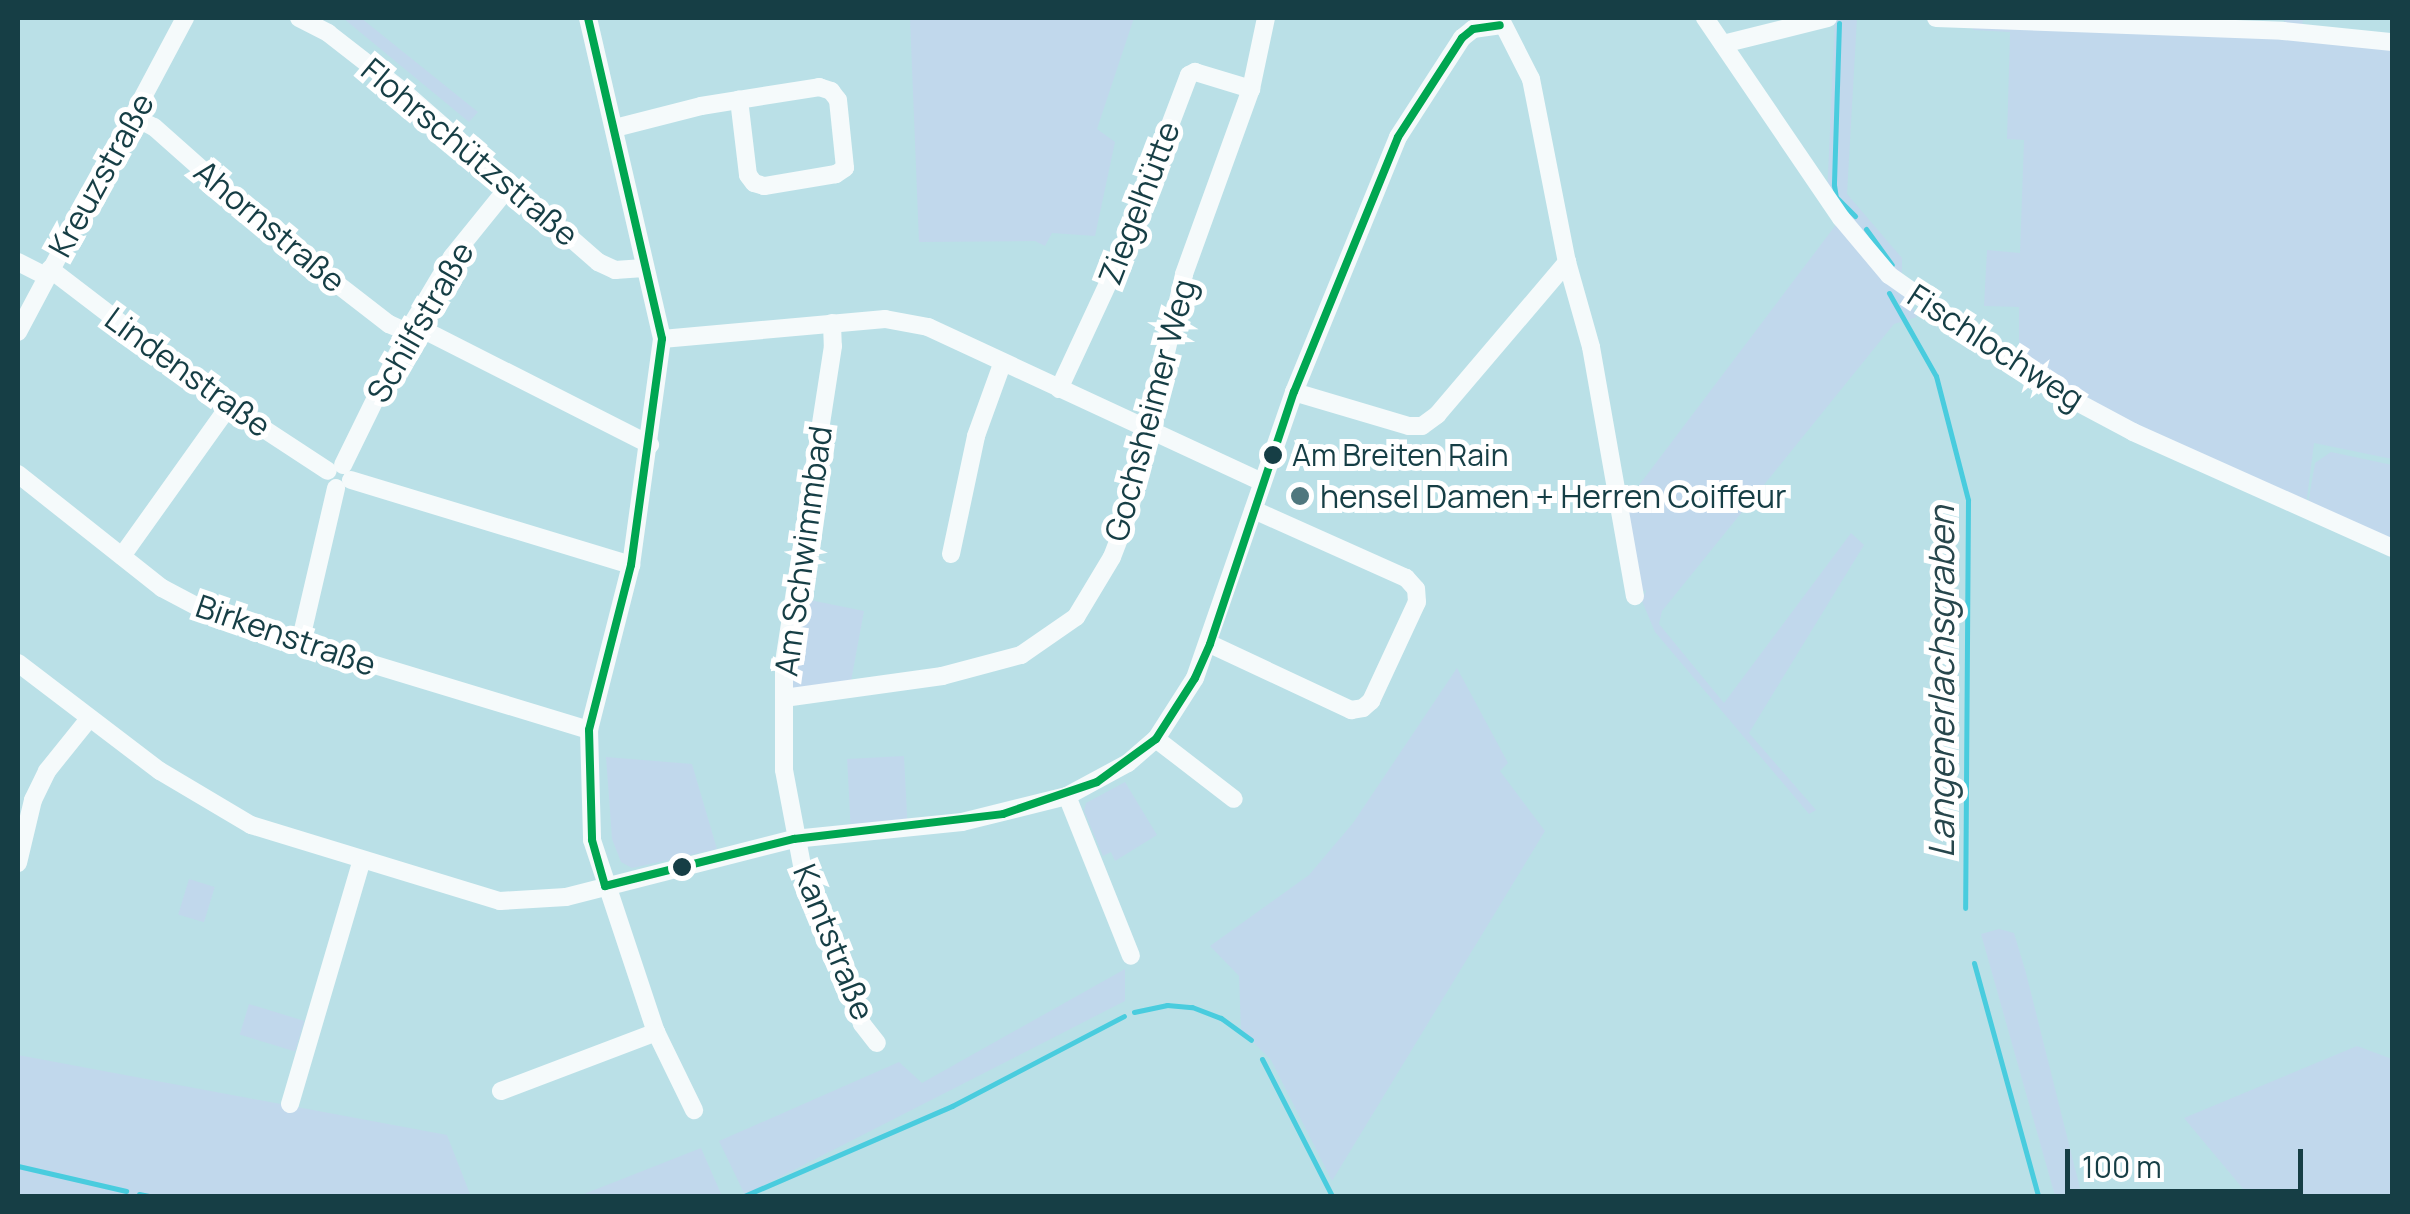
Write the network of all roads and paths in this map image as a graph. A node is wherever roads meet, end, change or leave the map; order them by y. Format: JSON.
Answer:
{"nodes":[{"id":1,"x":185,"y":18,"type":"edge"},
{"id":2,"x":299,"y":18,"type":"edge"},
{"id":3,"x":588,"y":18,"type":"edge"},
{"id":4,"x":1266,"y":18,"type":"edge"},
{"id":5,"x":1705,"y":18,"type":"edge"},
{"id":6,"x":1828,"y":18,"type":"edge"},
{"id":7,"x":1936,"y":18,"type":"edge"},
{"id":8,"x":1466,"y":23,"type":"edge"},
{"id":9,"x":1500,"y":24,"type":"edge"},
{"id":10,"x":2392,"y":42,"type":"edge"},
{"id":11,"x":1723,"y":44,"type":"junction"},
{"id":12,"x":1251,"y":89,"type":"junction"},
{"id":13,"x":739,"y":100,"type":"junction"},
{"id":14,"x":134,"y":117,"type":"junction"},
{"id":15,"x":614,"y":128,"type":"junction"},
{"id":16,"x":510,"y":185,"type":"junction"},
{"id":17,"x":18,"y":262,"type":"edge"},
{"id":18,"x":1566,"y":262,"type":"junction"},
{"id":19,"x":644,"y":268,"type":"junction"},
{"id":20,"x":48,"y":273,"type":"junction"},
{"id":21,"x":832,"y":323,"type":"junction"},
{"id":22,"x":409,"y":328,"type":"junction"},
{"id":23,"x":18,"y":332,"type":"edge"},
{"id":24,"x":662,"y":339,"type":"junction"},
{"id":25,"x":1002,"y":364,"type":"junction"},
{"id":26,"x":1059,"y":389,"type":"junction"},
{"id":27,"x":1294,"y":392,"type":"junction"},
{"id":28,"x":229,"y":406,"type":"junction"},
{"id":29,"x":1146,"y":430,"type":"junction"},
{"id":30,"x":650,"y":445,"type":"junction"},
{"id":31,"x":18,"y":474,"type":"edge"},
{"id":32,"x":340,"y":476,"type":"junction"},
{"id":33,"x":1262,"y":482,"type":"junction"},
{"id":34,"x":1254,"y":510,"type":"junction"},
{"id":35,"x":2392,"y":548,"type":"edge"},
{"id":36,"x":951,"y":554,"type":"dead end"},
{"id":37,"x":122,"y":556,"type":"junction"},
{"id":38,"x":631,"y":565,"type":"junction"},
{"id":39,"x":1635,"y":596,"type":"dead end"},
{"id":40,"x":300,"y":643,"type":"junction"},
{"id":41,"x":1210,"y":644,"type":"junction"},
{"id":42,"x":18,"y":663,"type":"edge"},
{"id":43,"x":784,"y":698,"type":"junction"},
{"id":44,"x":88,"y":720,"type":"junction"},
{"id":45,"x":589,"y":730,"type":"junction"},
{"id":46,"x":1156,"y":739,"type":"junction"},
{"id":47,"x":1067,"y":796,"type":"junction"},
{"id":48,"x":1234,"y":798,"type":"dead end"},
{"id":49,"x":794,"y":839,"type":"junction"},
{"id":50,"x":362,"y":860,"type":"junction"},
{"id":51,"x":18,"y":863,"type":"edge"},
{"id":52,"x":605,"y":886,"type":"junction"},
{"id":53,"x":1131,"y":956,"type":"dead end"},
{"id":54,"x":656,"y":1032,"type":"junction"},
{"id":55,"x":877,"y":1043,"type":"dead end"},
{"id":56,"x":501,"y":1091,"type":"dead end"},
{"id":57,"x":290,"y":1104,"type":"dead end"},
{"id":58,"x":694,"y":1110,"type":"dead end"}],
"edges":[{"from":1,"to":14,"type":"street","name":"Kreuzstraße"},
{"from":2,"to":16,"type":"street","name":"Flohrschützstraße"},
{"from":3,"to":15,"type":"street"},
{"from":4,"to":12,"type":"street","name":"Gochsheimer Weg"},
{"from":5,"to":11,"type":"street","name":"Fischlochweg"},
{"from":6,"to":11,"type":"street"},
{"from":7,"to":10,"type":"street"},
{"from":8,"to":9,"type":"street"},
{"from":8,"to":27,"type":"street"},
{"from":9,"to":18,"type":"street"},
{"from":11,"to":35,"type":"street","name":"Fischlochweg"},
{"from":12,"to":26,"type":"street","name":"Ziegelhütte"},
{"from":12,"to":29,"type":"street","name":"Gochsheimer Weg"},
{"from":13,"to":13,"type":"street"},
{"from":13,"to":15,"type":"street"},
{"from":14,"to":20,"type":"street","name":"Kreuzstraße"},
{"from":14,"to":22,"type":"street","name":"Ahornstraße"},
{"from":15,"to":19,"type":"street"},
{"from":16,"to":19,"type":"street","name":"Flohrschützstraße"},
{"from":16,"to":22,"type":"street","name":"Schilfstraße"},
{"from":17,"to":20,"type":"street","name":"Lindenstraße"},
{"from":18,"to":27,"type":"street"},
{"from":18,"to":39,"type":"street"},
{"from":19,"to":24,"type":"street"},
{"from":20,"to":23,"type":"street","name":"Kreuzstraße"},
{"from":20,"to":28,"type":"street","name":"Lindenstraße"},
{"from":21,"to":24,"type":"street"},
{"from":21,"to":25,"type":"street"},
{"from":21,"to":43,"type":"street","name":"Am Schwimmbad"},
{"from":22,"to":30,"type":"street","name":"Ahornstraße"},
{"from":22,"to":32,"type":"street","name":"Schilfstraße"},
{"from":24,"to":30,"type":"street"},
{"from":25,"to":26,"type":"street"},
{"from":25,"to":36,"type":"street"},
{"from":26,"to":29,"type":"street"},
{"from":27,"to":33,"type":"street"},
{"from":28,"to":32,"type":"street","name":"Lindenstraße"},
{"from":28,"to":37,"type":"street"},
{"from":29,"to":33,"type":"street"},
{"from":29,"to":43,"type":"street","name":"Gochsheimer Weg"},
{"from":30,"to":38,"type":"street"},
{"from":31,"to":37,"type":"street","name":"Birkenstraße"},
{"from":32,"to":38,"type":"street","name":"Lindenstraße"},
{"from":32,"to":40,"type":"street","name":"Schilfstraße"},
{"from":33,"to":34,"type":"street"},
{"from":34,"to":41,"type":"street"},
{"from":34,"to":41,"type":"street"},
{"from":37,"to":40,"type":"street","name":"Birkenstraße"},
{"from":38,"to":45,"type":"street"},
{"from":40,"to":45,"type":"street","name":"Birkenstraße"},
{"from":41,"to":46,"type":"street"},
{"from":42,"to":44,"type":"street"},
{"from":43,"to":49,"type":"street","name":"Am Schwimmbad"},
{"from":44,"to":50,"type":"street"},
{"from":44,"to":51,"type":"street"},
{"from":45,"to":52,"type":"street"},
{"from":46,"to":47,"type":"street"},
{"from":46,"to":48,"type":"street"},
{"from":47,"to":49,"type":"street"},
{"from":47,"to":53,"type":"street"},
{"from":49,"to":52,"type":"street"},
{"from":49,"to":55,"type":"street","name":"Kantstraße"},
{"from":50,"to":52,"type":"street"},
{"from":50,"to":57,"type":"street"},
{"from":52,"to":54,"type":"street"},
{"from":54,"to":56,"type":"street"},
{"from":54,"to":58,"type":"street"}]}
